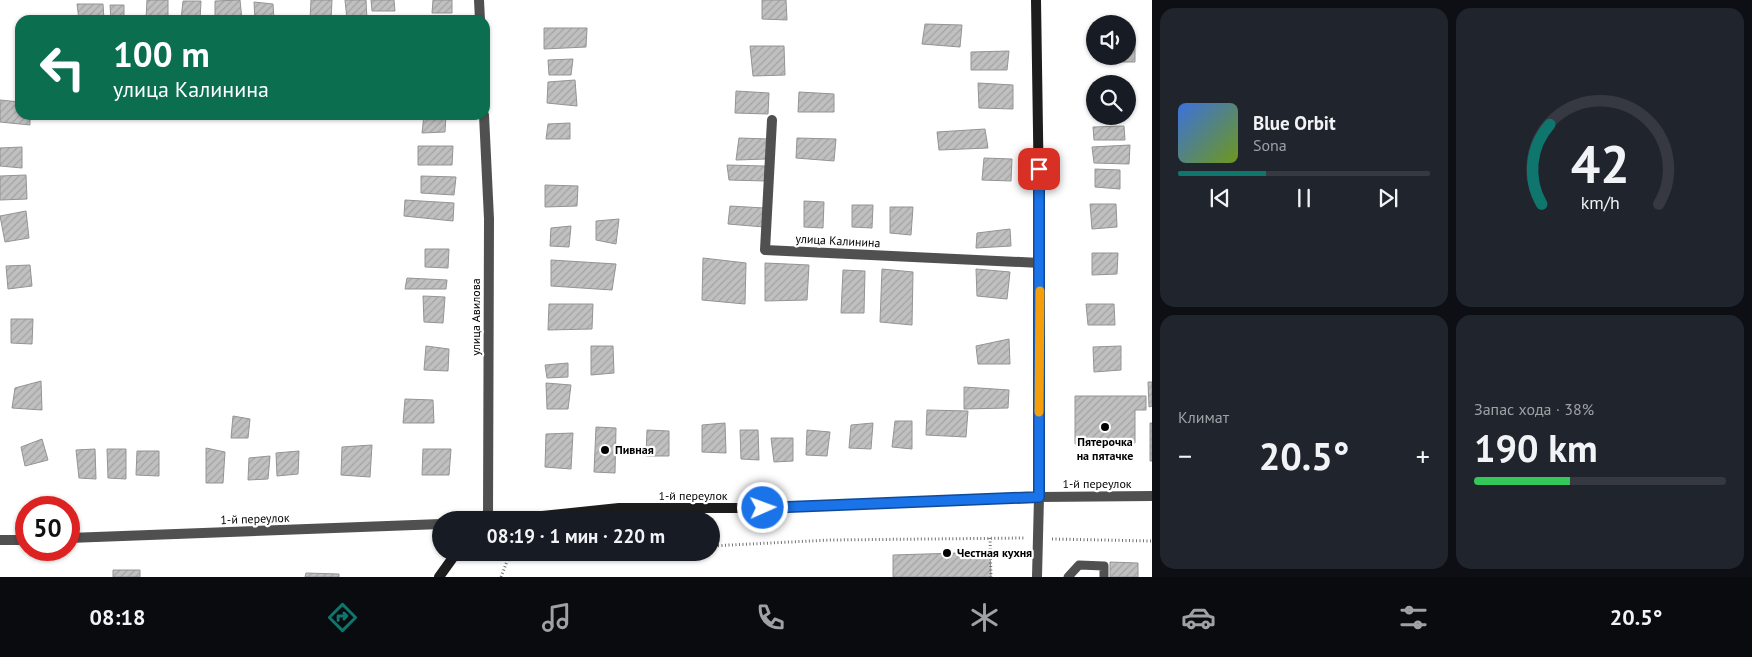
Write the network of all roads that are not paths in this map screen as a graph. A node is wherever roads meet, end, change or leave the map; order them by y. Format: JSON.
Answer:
{"nodes":[{"id":1,"x":479,"y":0,"type":"edge"},
{"id":2,"x":1036,"y":0,"type":"edge"},
{"id":3,"x":480,"y":15,"type":"edge"},
{"id":4,"x":484,"y":120,"type":"edge"},
{"id":5,"x":772,"y":120,"type":"dead end"},
{"id":6,"x":1040,"y":262,"type":"junction"},
{"id":7,"x":1152,"y":496,"type":"edge"},
{"id":8,"x":1039,"y":497,"type":"junction"},
{"id":9,"x":488,"y":511,"type":"edge"},
{"id":10,"x":590,"y":511,"type":"edge"},
{"id":11,"x":432,"y":524,"type":"edge"},
{"id":12,"x":80,"y":538,"type":"edge"},
{"id":13,"x":0,"y":540,"type":"edge"},
{"id":14,"x":15,"y":540,"type":"edge"},
{"id":15,"x":451,"y":561,"type":"edge"},
{"id":16,"x":439,"y":577,"type":"edge"},
{"id":17,"x":1038,"y":577,"type":"edge"},
{"id":18,"x":1068,"y":577,"type":"edge"},
{"id":19,"x":1104,"y":577,"type":"edge"}],
"edges":[{"from":1,"to":3,"type":"street"},
{"from":2,"to":6,"type":"main road"},
{"from":4,"to":9,"type":"street","name":"улица Авилова"},
{"from":5,"to":6,"type":"street","name":"улица Калинина"},
{"from":6,"to":8,"type":"main road"},
{"from":7,"to":8,"type":"street","name":"1-й переулок"},
{"from":8,"to":10,"type":"main road","name":"1-й переулок"},
{"from":8,"to":17,"type":"street"},
{"from":11,"to":12,"type":"street","name":"1-й переулок"},
{"from":13,"to":14,"type":"street"},
{"from":15,"to":16,"type":"main road"},
{"from":18,"to":19,"type":"lane"}]}
